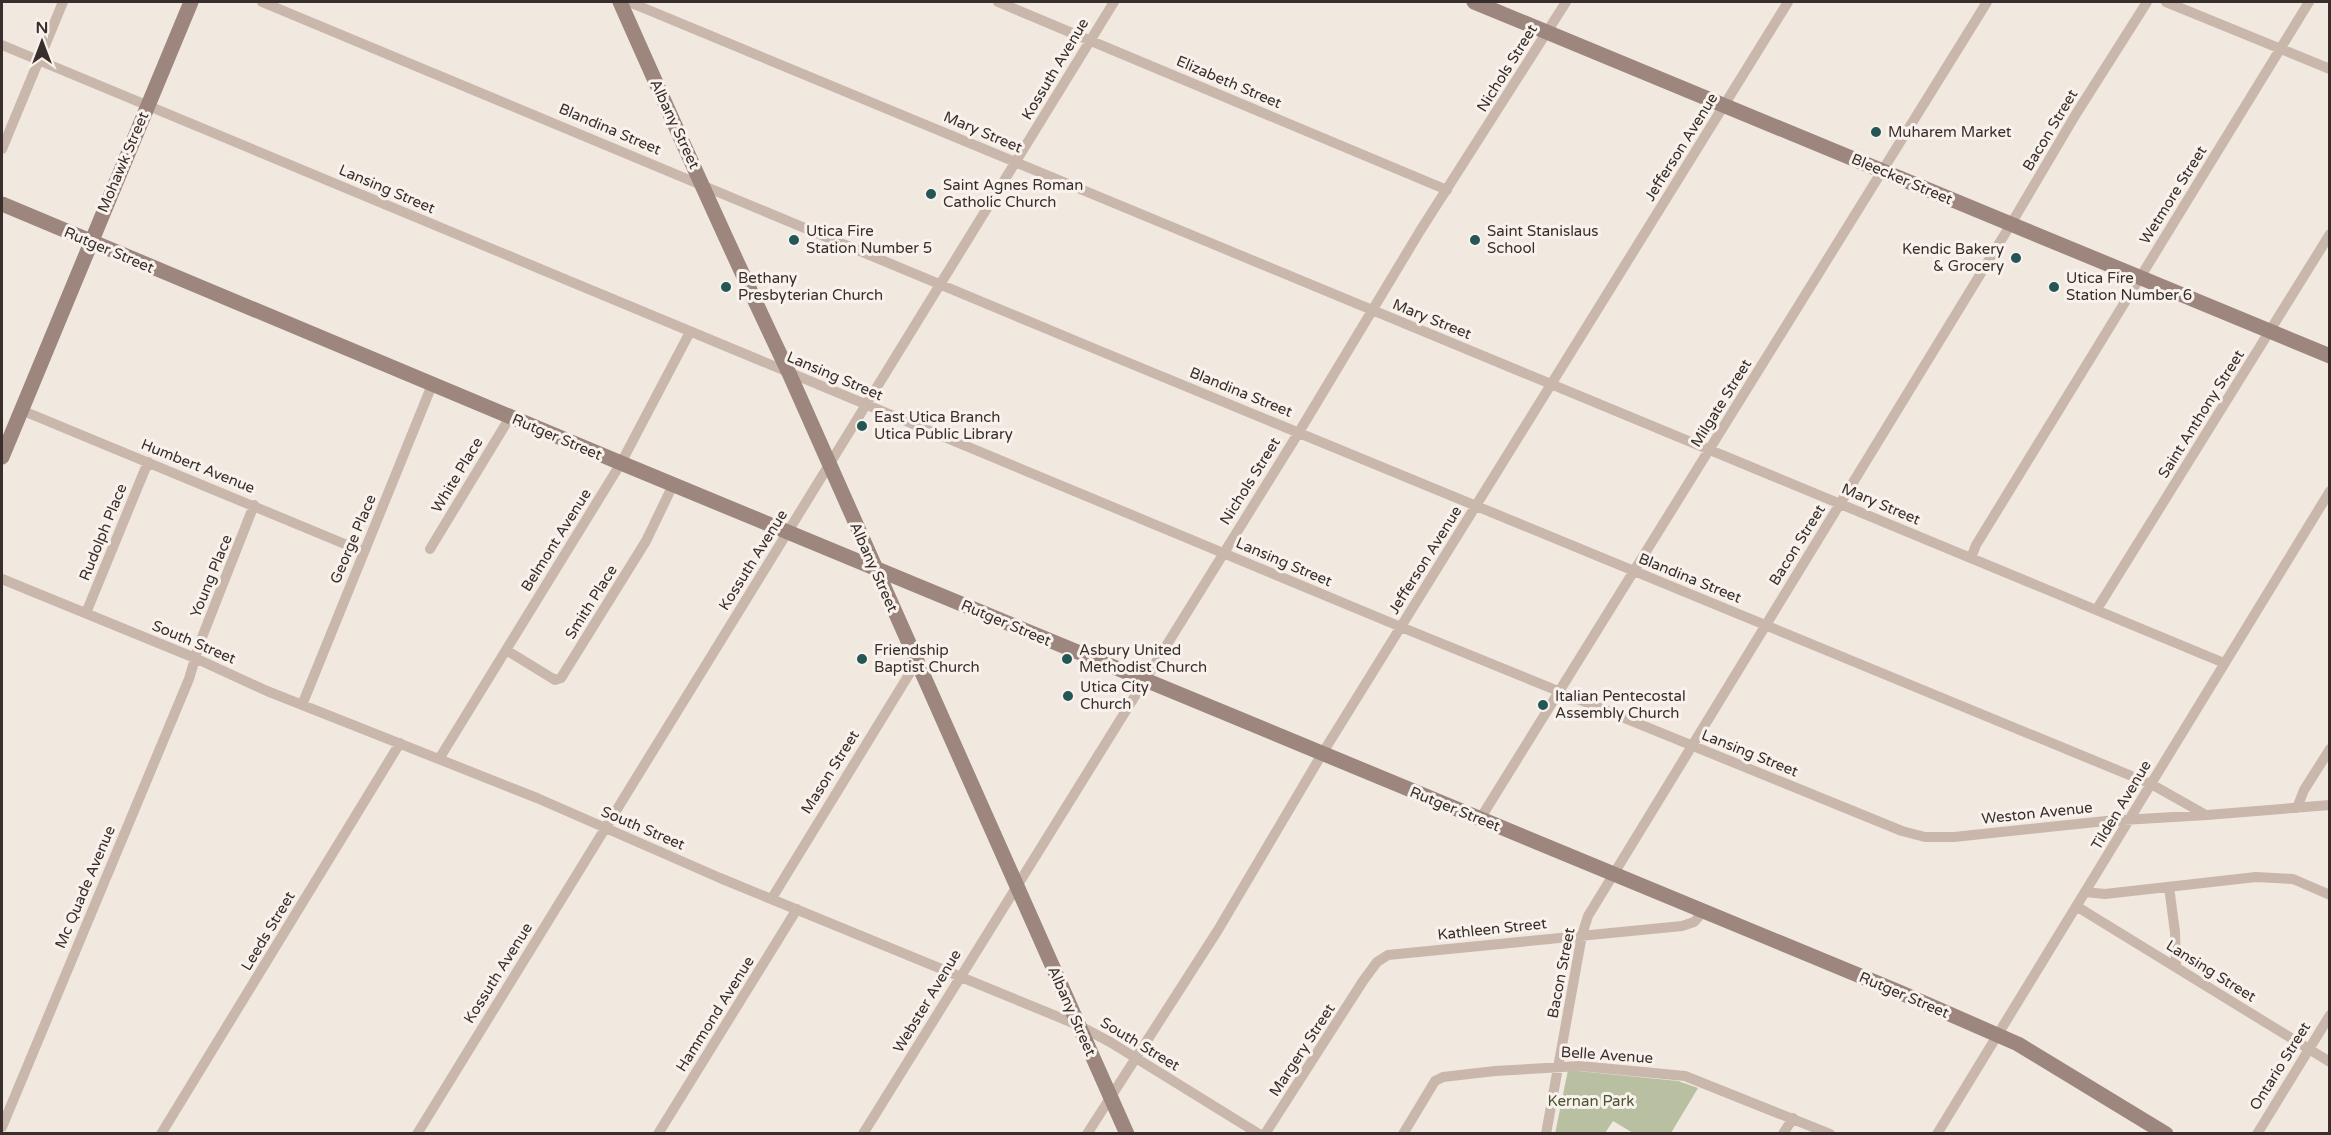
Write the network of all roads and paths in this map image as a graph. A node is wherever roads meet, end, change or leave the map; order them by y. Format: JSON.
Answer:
{"nodes":[{"id":1,"x":63,"y":2,"type":"edge"},
{"id":2,"x":190,"y":2,"type":"edge"},
{"id":3,"x":262,"y":2,"type":"edge"},
{"id":4,"x":620,"y":2,"type":"edge"},
{"id":5,"x":628,"y":2,"type":"edge"},
{"id":6,"x":998,"y":2,"type":"edge"},
{"id":7,"x":1114,"y":2,"type":"edge"},
{"id":8,"x":1474,"y":2,"type":"edge"},
{"id":9,"x":1566,"y":2,"type":"edge"},
{"id":10,"x":1987,"y":2,"type":"edge"},
{"id":11,"x":2147,"y":2,"type":"edge"},
{"id":12,"x":2166,"y":2,"type":"edge"},
{"id":13,"x":2309,"y":2,"type":"edge"},
{"id":14,"x":1785,"y":3,"type":"edge"},
{"id":15,"x":1548,"y":32,"type":"junction"},
{"id":16,"x":1090,"y":40,"type":"junction"},
{"id":17,"x":2,"y":45,"type":"edge"},
{"id":18,"x":2280,"y":48,"type":"junction"},
{"id":19,"x":37,"y":60,"type":"junction"},
{"id":20,"x":2330,"y":69,"type":"edge"},
{"id":21,"x":1724,"y":105,"type":"junction"},
{"id":22,"x":147,"y":106,"type":"junction"},
{"id":23,"x":2,"y":149,"type":"edge"},
{"id":24,"x":1016,"y":163,"type":"junction"},
{"id":25,"x":1883,"y":171,"type":"junction"},
{"id":26,"x":703,"y":184,"type":"junction"},
{"id":27,"x":1447,"y":190,"type":"junction"},
{"id":28,"x":2,"y":204,"type":"edge"},
{"id":29,"x":2012,"y":224,"type":"junction"},
{"id":30,"x":2330,"y":234,"type":"edge"},
{"id":31,"x":90,"y":243,"type":"junction"},
{"id":32,"x":2140,"y":277,"type":"junction"},
{"id":33,"x":941,"y":284,"type":"junction"},
{"id":34,"x":1372,"y":310,"type":"junction"},
{"id":35,"x":690,"y":332,"type":"junction"},
{"id":36,"x":2270,"y":332,"type":"junction"},
{"id":37,"x":2330,"y":356,"type":"edge"},
{"id":38,"x":789,"y":373,"type":"junction"},
{"id":39,"x":1551,"y":384,"type":"junction"},
{"id":40,"x":432,"y":385,"type":"junction"},
{"id":41,"x":865,"y":405,"type":"junction"},
{"id":42,"x":21,"y":410,"type":"junction"},
{"id":43,"x":510,"y":417,"type":"junction"},
{"id":44,"x":1299,"y":432,"type":"junction"},
{"id":45,"x":1710,"y":450,"type":"junction"},
{"id":46,"x":2,"y":457,"type":"edge"},
{"id":47,"x":148,"y":462,"type":"junction"},
{"id":48,"x":621,"y":463,"type":"junction"},
{"id":49,"x":829,"y":465,"type":"junction"},
{"id":50,"x":673,"y":485,"type":"junction"},
{"id":51,"x":2330,"y":491,"type":"edge"},
{"id":52,"x":1840,"y":504,"type":"junction"},
{"id":53,"x":254,"y":505,"type":"junction"},
{"id":54,"x":1475,"y":506,"type":"junction"},
{"id":55,"x":788,"y":532,"type":"junction"},
{"id":56,"x":429,"y":549,"type":"dead end"},
{"id":57,"x":364,"y":552,"type":"junction"},
{"id":58,"x":1224,"y":553,"type":"junction"},
{"id":59,"x":1971,"y":558,"type":"junction"},
{"id":60,"x":874,"y":567,"type":"junction"},
{"id":61,"x":1635,"y":571,"type":"junction"},
{"id":62,"x":2,"y":579,"type":"edge"},
{"id":63,"x":2097,"y":609,"type":"junction"},
{"id":64,"x":86,"y":613,"type":"junction"},
{"id":65,"x":1765,"y":625,"type":"junction"},
{"id":66,"x":1401,"y":627,"type":"junction"},
{"id":67,"x":507,"y":650,"type":"junction"},
{"id":68,"x":195,"y":658,"type":"junction"},
{"id":69,"x":916,"y":663,"type":"junction"},
{"id":70,"x":2224,"y":663,"type":"junction"},
{"id":71,"x":1144,"y":680,"type":"junction"},
{"id":72,"x":1559,"y":692,"type":"junction"},
{"id":73,"x":302,"y":705,"type":"junction"},
{"id":74,"x":400,"y":744,"type":"junction"},
{"id":75,"x":1691,"y":746,"type":"junction"},
{"id":76,"x":2330,"y":749,"type":"edge"},
{"id":77,"x":1322,"y":754,"type":"junction"},
{"id":78,"x":439,"y":759,"type":"junction"},
{"id":79,"x":2151,"y":784,"type":"junction"},
{"id":80,"x":2330,"y":805,"type":"edge"},
{"id":81,"x":2297,"y":808,"type":"junction"},
{"id":82,"x":1858,"y":813,"type":"joint"},
{"id":83,"x":2207,"y":815,"type":"junction"},
{"id":84,"x":1480,"y":819,"type":"junction"},
{"id":85,"x":2129,"y":820,"type":"junction"},
{"id":86,"x":605,"y":828,"type":"junction"},
{"id":87,"x":1613,"y":874,"type":"junction"},
{"id":88,"x":1016,"y":885,"type":"junction"},
{"id":89,"x":2169,"y":887,"type":"junction"},
{"id":90,"x":2085,"y":892,"type":"junction"},
{"id":91,"x":2330,"y":895,"type":"edge"},
{"id":92,"x":771,"y":898,"type":"junction"},
{"id":93,"x":2076,"y":906,"type":"junction"},
{"id":94,"x":797,"y":909,"type":"junction"},
{"id":95,"x":1703,"y":912,"type":"junction"},
{"id":96,"x":1582,"y":935,"type":"junction"},
{"id":97,"x":2176,"y":967,"type":"junction"},
{"id":98,"x":960,"y":975,"type":"junction"},
{"id":99,"x":1363,"y":981,"type":"joint"},
{"id":100,"x":2330,"y":1015,"type":"edge"},
{"id":101,"x":1078,"y":1025,"type":"junction"},
{"id":102,"x":1996,"y":1034,"type":"junction"},
{"id":103,"x":2309,"y":1049,"type":"junction"},
{"id":104,"x":1135,"y":1058,"type":"junction"},
{"id":105,"x":2330,"y":1062,"type":"edge"},
{"id":106,"x":1558,"y":1066,"type":"junction"},
{"id":107,"x":1110,"y":1096,"type":"junction"},
{"id":108,"x":1793,"y":1118,"type":"junction"},
{"id":109,"x":2,"y":1127,"type":"edge"},
{"id":110,"x":161,"y":1134,"type":"edge"},
{"id":111,"x":417,"y":1134,"type":"edge"},
{"id":112,"x":658,"y":1134,"type":"edge"},
{"id":113,"x":863,"y":1134,"type":"edge"},
{"id":114,"x":1087,"y":1134,"type":"edge"},
{"id":115,"x":1127,"y":1134,"type":"edge"},
{"id":116,"x":1259,"y":1134,"type":"edge"},
{"id":117,"x":1264,"y":1134,"type":"edge"},
{"id":118,"x":1403,"y":1134,"type":"edge"},
{"id":119,"x":1546,"y":1134,"type":"edge"},
{"id":120,"x":1783,"y":1134,"type":"edge"},
{"id":121,"x":1830,"y":1134,"type":"edge"},
{"id":122,"x":1936,"y":1134,"type":"edge"},
{"id":123,"x":2166,"y":1134,"type":"edge"},
{"id":124,"x":2257,"y":1134,"type":"edge"}],
"edges":[{"from":1,"to":19,"type":"street"},
{"from":2,"to":22,"type":"street","name":"Mohawk Street"},
{"from":3,"to":26,"type":"street","name":"Blandina Street"},
{"from":4,"to":26,"type":"street","name":"Albany Street"},
{"from":5,"to":24,"type":"street","name":"Mary Street"},
{"from":6,"to":16,"type":"street","name":"Elizabeth Street"},
{"from":7,"to":16,"type":"street","name":"Kossuth Avenue"},
{"from":8,"to":15,"type":"street","name":"Bleecker Street"},
{"from":9,"to":15,"type":"street","name":"Nichols Street"},
{"from":10,"to":25,"type":"street","name":"Milgate Street"},
{"from":11,"to":29,"type":"street","name":"Bacon Street"},
{"from":12,"to":18,"type":"street"},
{"from":13,"to":18,"type":"street","name":"Wetmore Street"},
{"from":14,"to":21,"type":"street","name":"Jefferson Avenue"},
{"from":15,"to":21,"type":"street","name":"Bleecker Street"},
{"from":15,"to":27,"type":"street","name":"Nichols Street"},
{"from":16,"to":24,"type":"street","name":"Kossuth Avenue"},
{"from":16,"to":27,"type":"street","name":"Elizabeth Street"},
{"from":17,"to":19,"type":"street","name":"Lansing Street"},
{"from":18,"to":20,"type":"street"},
{"from":18,"to":32,"type":"street","name":"Wetmore Street"},
{"from":19,"to":22,"type":"street","name":"Lansing Street"},
{"from":19,"to":23,"type":"street"},
{"from":21,"to":25,"type":"street","name":"Bleecker Street"},
{"from":21,"to":39,"type":"street","name":"Jefferson Avenue"},
{"from":22,"to":31,"type":"street","name":"Mohawk Street"},
{"from":22,"to":35,"type":"street","name":"Lansing Street"},
{"from":24,"to":33,"type":"street","name":"Kossuth Avenue"},
{"from":24,"to":34,"type":"street","name":"Mary Street"},
{"from":25,"to":29,"type":"street","name":"Bleecker Street"},
{"from":25,"to":45,"type":"street","name":"Milgate Street"},
{"from":26,"to":33,"type":"street","name":"Blandina Street"},
{"from":26,"to":38,"type":"street","name":"Albany Street"},
{"from":27,"to":34,"type":"street","name":"Nichols Street"},
{"from":28,"to":31,"type":"street","name":"Rutger Street"},
{"from":29,"to":32,"type":"street","name":"Bleecker Street"},
{"from":29,"to":52,"type":"street","name":"Bacon Street"},
{"from":30,"to":36,"type":"street","name":"Saint Anthony Street"},
{"from":31,"to":40,"type":"street","name":"Rutger Street"},
{"from":31,"to":42,"type":"street","name":"Mohawk Street"},
{"from":32,"to":36,"type":"street","name":"Bleecker Street"},
{"from":32,"to":59,"type":"street","name":"Wetmore Street"},
{"from":33,"to":41,"type":"street","name":"Kossuth Avenue"},
{"from":33,"to":44,"type":"street","name":"Blandina Street"},
{"from":34,"to":39,"type":"street","name":"Mary Street"},
{"from":34,"to":44,"type":"street","name":"Nichols Street"},
{"from":35,"to":38,"type":"street","name":"Lansing Street"},
{"from":35,"to":48,"type":"street","name":"Belmont Avenue"},
{"from":36,"to":37,"type":"street","name":"Bleecker Street"},
{"from":36,"to":63,"type":"street","name":"Saint Anthony Street"},
{"from":38,"to":41,"type":"street","name":"Lansing Street"},
{"from":38,"to":49,"type":"street","name":"Albany Street"},
{"from":39,"to":45,"type":"street","name":"Mary Street"},
{"from":39,"to":54,"type":"street","name":"Jefferson Avenue"},
{"from":40,"to":43,"type":"street","name":"Rutger Street"},
{"from":40,"to":57,"type":"street","name":"George Place"},
{"from":41,"to":49,"type":"street","name":"Kossuth Avenue"},
{"from":41,"to":58,"type":"street","name":"Lansing Street"},
{"from":42,"to":46,"type":"street","name":"Mohawk Street"},
{"from":42,"to":47,"type":"street","name":"Humbert Avenue"},
{"from":43,"to":48,"type":"street","name":"Rutger Street"},
{"from":43,"to":56,"type":"street","name":"White Place"},
{"from":44,"to":54,"type":"street","name":"Blandina Street"},
{"from":44,"to":58,"type":"street","name":"Nichols Street"},
{"from":45,"to":52,"type":"street","name":"Mary Street"},
{"from":45,"to":61,"type":"street","name":"Milgate Street"},
{"from":47,"to":53,"type":"street","name":"Humbert Avenue"},
{"from":47,"to":64,"type":"street","name":"Rudolph Place"},
{"from":48,"to":50,"type":"street","name":"Rutger Street"},
{"from":48,"to":67,"type":"street","name":"Belmont Avenue"},
{"from":49,"to":55,"type":"street","name":"Kossuth Avenue"},
{"from":49,"to":60,"type":"street","name":"Albany Street"},
{"from":50,"to":55,"type":"street","name":"Rutger Street"},
{"from":50,"to":67,"type":"street","name":"Smith Place"},
{"from":51,"to":70,"type":"street","name":"Tilden Avenue"},
{"from":52,"to":59,"type":"street","name":"Mary Street"},
{"from":52,"to":65,"type":"street","name":"Bacon Street"},
{"from":53,"to":57,"type":"street","name":"Humbert Avenue"},
{"from":53,"to":68,"type":"street","name":"Young Place"},
{"from":54,"to":61,"type":"street","name":"Blandina Street"},
{"from":54,"to":66,"type":"street","name":"Jefferson Avenue"},
{"from":55,"to":60,"type":"street","name":"Rutger Street"},
{"from":55,"to":86,"type":"street","name":"Kossuth Avenue"},
{"from":57,"to":73,"type":"street","name":"George Place"},
{"from":58,"to":66,"type":"street","name":"Lansing Street"},
{"from":58,"to":71,"type":"street","name":"Nichols Street"},
{"from":59,"to":63,"type":"street","name":"Mary Street"},
{"from":60,"to":69,"type":"street","name":"Albany Street"},
{"from":60,"to":71,"type":"street","name":"Rutger Street"},
{"from":61,"to":65,"type":"street","name":"Blandina Street"},
{"from":61,"to":72,"type":"street","name":"Milgate Street"},
{"from":62,"to":64,"type":"street","name":"South Street"},
{"from":63,"to":70,"type":"street","name":"Mary Street"},
{"from":64,"to":68,"type":"street","name":"South Street"},
{"from":65,"to":75,"type":"street","name":"Bacon Street"},
{"from":65,"to":79,"type":"street","name":"Blandina Street"},
{"from":66,"to":72,"type":"street","name":"Lansing Street"},
{"from":66,"to":77,"type":"street","name":"Jefferson Avenue"},
{"from":67,"to":78,"type":"street","name":"Belmont Avenue"},
{"from":68,"to":73,"type":"street","name":"South Street"},
{"from":68,"to":109,"type":"street","name":"Mc Quade Avenue"},
{"from":69,"to":88,"type":"street","name":"Albany Street"},
{"from":69,"to":92,"type":"street","name":"Mason Street"},
{"from":70,"to":79,"type":"street","name":"Tilden Avenue"},
{"from":71,"to":77,"type":"street","name":"Rutger Street"},
{"from":71,"to":88,"type":"street","name":"Nichols Street"},
{"from":72,"to":75,"type":"street","name":"Lansing Street"},
{"from":72,"to":84,"type":"street","name":"Milgate Street"},
{"from":73,"to":74,"type":"street","name":"South Street"},
{"from":74,"to":78,"type":"street","name":"South Street"},
{"from":74,"to":110,"type":"street","name":"Leeds Street"},
{"from":75,"to":82,"type":"street","name":"Lansing Street"},
{"from":75,"to":87,"type":"street","name":"Bacon Street"},
{"from":76,"to":81,"type":"street"},
{"from":77,"to":84,"type":"street","name":"Rutger Street"},
{"from":77,"to":104,"type":"street","name":"Jefferson Avenue"},
{"from":78,"to":86,"type":"street","name":"South Street"},
{"from":79,"to":83,"type":"street","name":"Blandina Street"},
{"from":79,"to":85,"type":"street","name":"Tilden Avenue"},
{"from":80,"to":81,"type":"street","name":"Weston Avenue"},
{"from":81,"to":83,"type":"street","name":"Weston Avenue"},
{"from":82,"to":85,"type":"street","name":"Weston Avenue"},
{"from":83,"to":85,"type":"street","name":"Weston Avenue"},
{"from":84,"to":87,"type":"street","name":"Rutger Street"},
{"from":85,"to":90,"type":"street","name":"Tilden Avenue"},
{"from":86,"to":92,"type":"street","name":"South Street"},
{"from":86,"to":111,"type":"street","name":"Kossuth Avenue"},
{"from":87,"to":95,"type":"street","name":"Rutger Street"},
{"from":87,"to":96,"type":"street","name":"Bacon Street"},
{"from":88,"to":98,"type":"street","name":"Webster Avenue"},
{"from":88,"to":101,"type":"street","name":"Albany Street"},
{"from":89,"to":90,"type":"street"},
{"from":89,"to":91,"type":"street"},
{"from":89,"to":97,"type":"street"},
{"from":90,"to":93,"type":"street","name":"Tilden Avenue"},
{"from":92,"to":94,"type":"street","name":"South Street"},
{"from":93,"to":97,"type":"street","name":"Lansing Street"},
{"from":93,"to":102,"type":"street","name":"Tilden Avenue"},
{"from":94,"to":98,"type":"street","name":"South Street"},
{"from":94,"to":112,"type":"street","name":"Hammond Avenue"},
{"from":95,"to":96,"type":"street","name":"Kathleen Street"},
{"from":95,"to":102,"type":"street","name":"Rutger Street"},
{"from":96,"to":99,"type":"street","name":"Kathleen Street"},
{"from":96,"to":106,"type":"street","name":"Bacon Street"},
{"from":97,"to":103,"type":"street","name":"Lansing Street"},
{"from":98,"to":101,"type":"street","name":"South Street"},
{"from":98,"to":113,"type":"street","name":"Webster Avenue"},
{"from":99,"to":117,"type":"street","name":"Margery Street"},
{"from":100,"to":103,"type":"street","name":"Ontario Street"},
{"from":101,"to":104,"type":"street","name":"South Street"},
{"from":101,"to":107,"type":"street","name":"Albany Street"},
{"from":102,"to":122,"type":"street","name":"Tilden Avenue"},
{"from":102,"to":123,"type":"street","name":"Rutger Street"},
{"from":103,"to":105,"type":"street","name":"Lansing Street"},
{"from":103,"to":124,"type":"street","name":"Ontario Street"},
{"from":104,"to":107,"type":"street","name":"Jefferson Avenue"},
{"from":104,"to":116,"type":"street","name":"South Street"},
{"from":106,"to":108,"type":"street","name":"Belle Avenue"},
{"from":106,"to":118,"type":"street","name":"Belle Avenue"},
{"from":106,"to":119,"type":"street","name":"Bacon Street"},
{"from":107,"to":114,"type":"street","name":"Jefferson Avenue"},
{"from":107,"to":115,"type":"street","name":"Albany Street"},
{"from":108,"to":120,"type":"street"},
{"from":108,"to":121,"type":"street","name":"Belle Avenue"}]}
